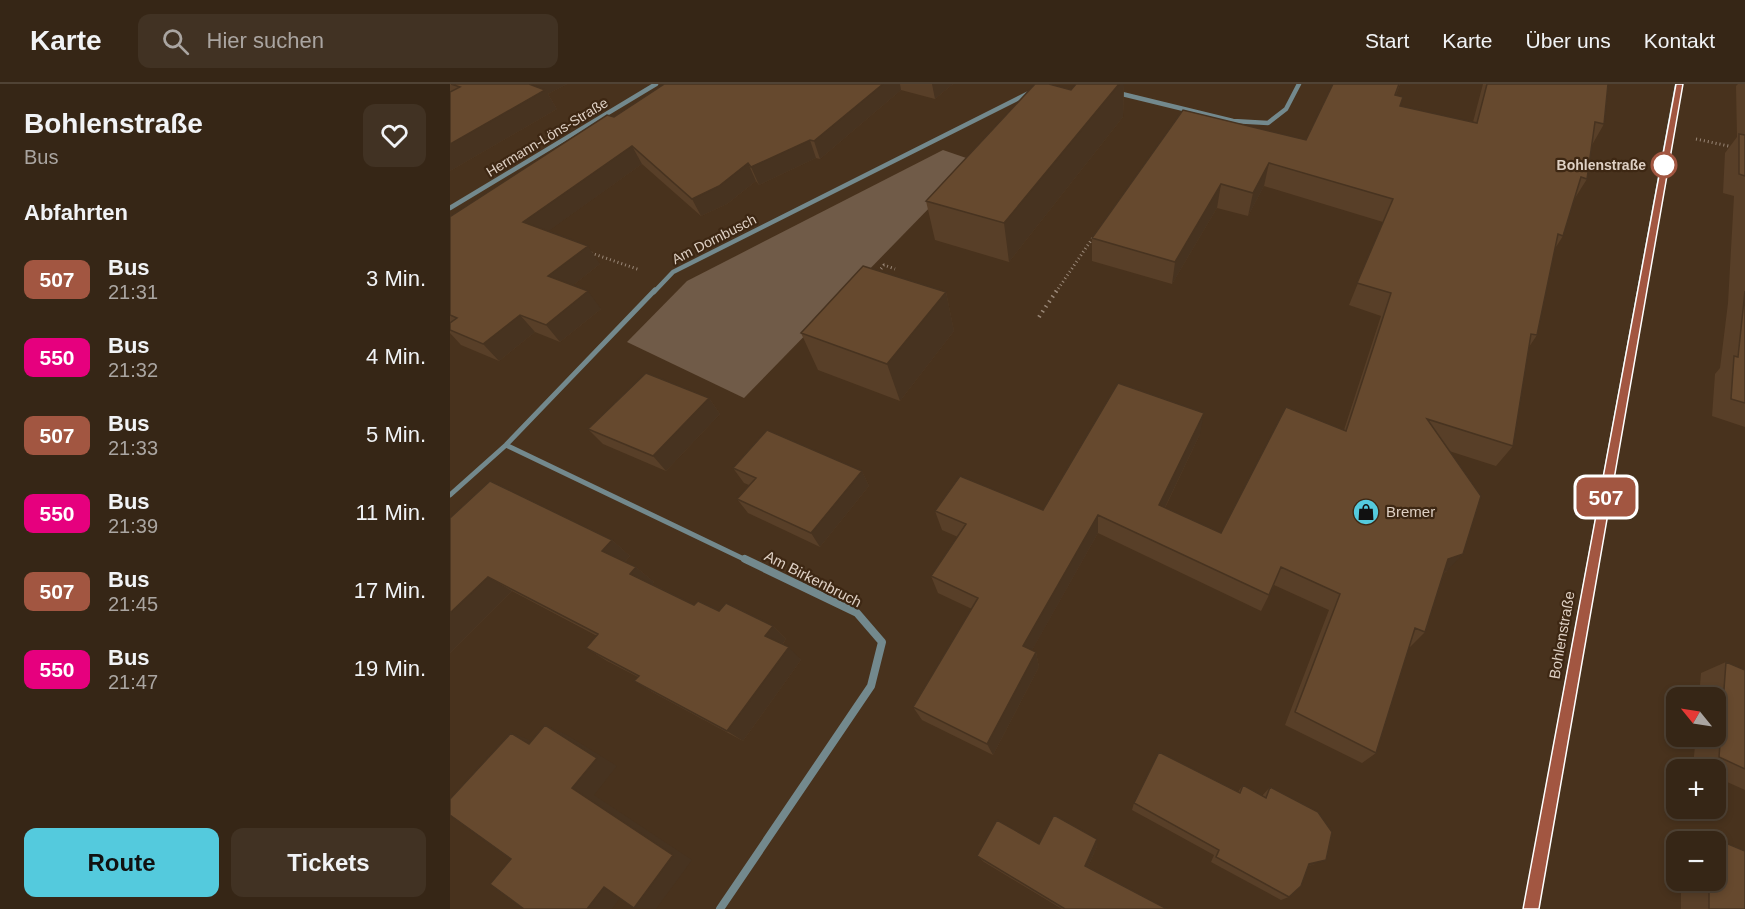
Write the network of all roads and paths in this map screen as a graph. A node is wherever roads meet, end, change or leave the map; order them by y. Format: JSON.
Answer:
{"nodes":[{"id":1,"x":656,"y":84,"type":"edge"},
{"id":2,"x":1299,"y":84,"type":"edge"},
{"id":3,"x":1679,"y":84,"type":"edge"},
{"id":4,"x":1036,"y":89,"type":"edge"},
{"id":5,"x":1117,"y":92,"type":"dead end"},
{"id":6,"x":1670,"y":133,"type":"junction"},
{"id":7,"x":1734,"y":147,"type":"dead end"},
{"id":8,"x":450,"y":208,"type":"edge"},
{"id":9,"x":1100,"y":227,"type":"edge"},
{"id":10,"x":588,"y":252,"type":"edge"},
{"id":11,"x":895,"y":269,"type":"dead end"},
{"id":12,"x":666,"y":279,"type":"junction"},
{"id":13,"x":871,"y":281,"type":"edge"},
{"id":14,"x":1039,"y":317,"type":"dead end"},
{"id":15,"x":506,"y":445,"type":"junction"},
{"id":16,"x":450,"y":495,"type":"edge"},
{"id":17,"x":720,"y":909,"type":"edge"},
{"id":18,"x":1531,"y":909,"type":"edge"}],
"edges":[{"from":1,"to":8,"type":"street","name":"Hermann-Löns-Straße"},
{"from":2,"to":5,"type":"street"},
{"from":3,"to":6,"type":"street","name":"Bohlenstraße"},
{"from":4,"to":12,"type":"street","name":"Am Dornbusch"},
{"from":6,"to":7,"type":"path"},
{"from":6,"to":18,"type":"street","name":"Bohlenstraße"},
{"from":9,"to":14,"type":"path"},
{"from":10,"to":12,"type":"path"},
{"from":11,"to":13,"type":"path"},
{"from":12,"to":15,"type":"street","name":"Am Dornbusch"},
{"from":15,"to":16,"type":"street","name":"Am Dornbusch"},
{"from":15,"to":17,"type":"street","name":"Am Birkenbruch"}]}
